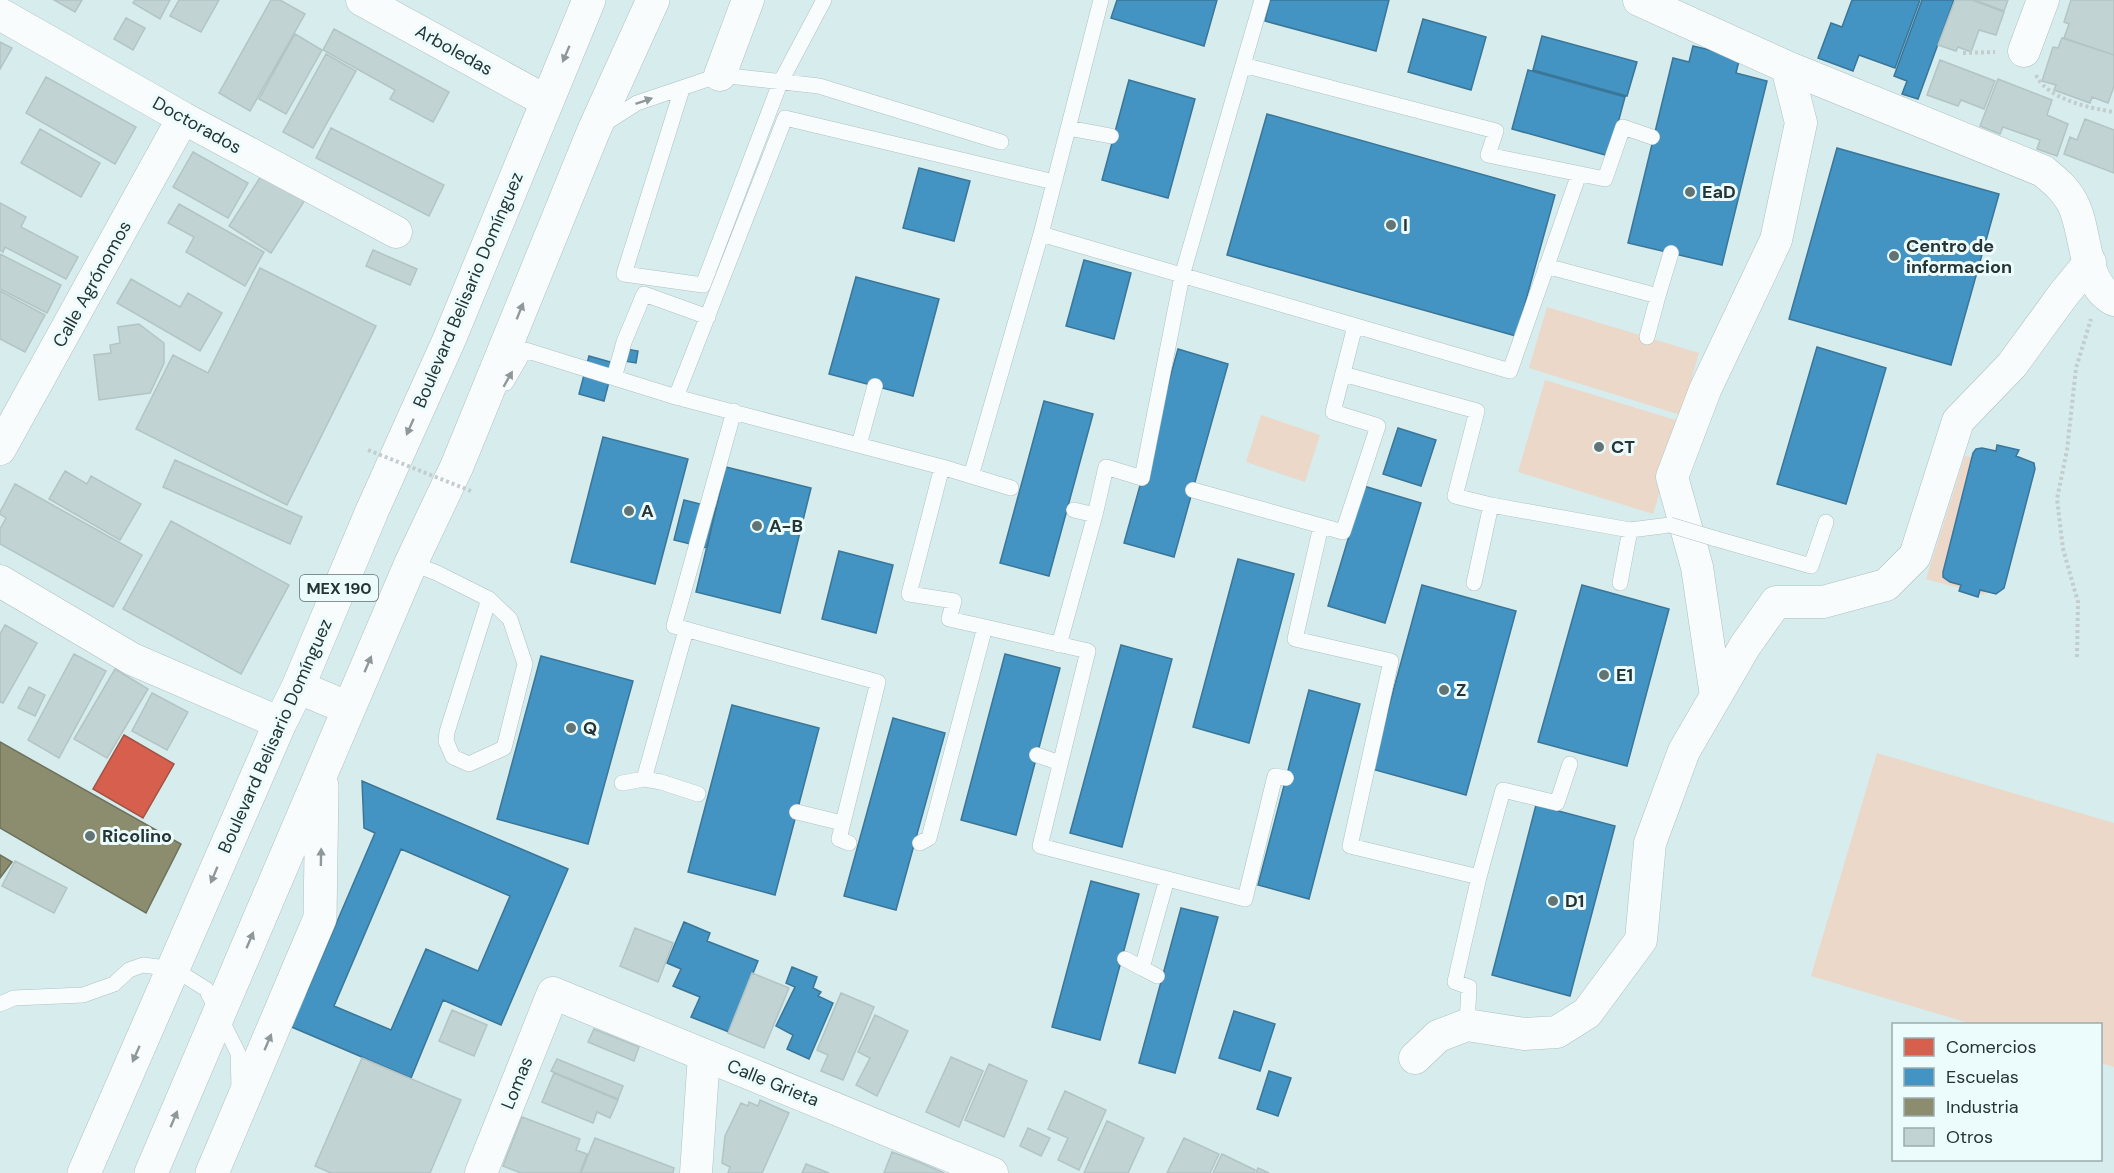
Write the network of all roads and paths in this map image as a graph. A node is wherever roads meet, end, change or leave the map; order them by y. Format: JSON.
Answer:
{"nodes":[{"id":1,"x":362,"y":0,"type":"edge"},
{"id":2,"x":589,"y":0,"type":"edge"},
{"id":3,"x":653,"y":0,"type":"edge"},
{"id":4,"x":748,"y":0,"type":"edge"},
{"id":5,"x":824,"y":0,"type":"edge"},
{"id":6,"x":1101,"y":0,"type":"edge"},
{"id":7,"x":1262,"y":0,"type":"edge"},
{"id":8,"x":1639,"y":0,"type":"edge"},
{"id":9,"x":2043,"y":0,"type":"edge"},
{"id":10,"x":0,"y":14,"type":"edge"},
{"id":11,"x":2024,"y":51,"type":"dead end"},
{"id":12,"x":1243,"y":65,"type":"junction"},
{"id":13,"x":1787,"y":67,"type":"junction"},
{"id":14,"x":720,"y":75,"type":"junction"},
{"id":15,"x":780,"y":83,"type":"junction"},
{"id":16,"x":682,"y":89,"type":"junction"},
{"id":17,"x":546,"y":101,"type":"junction"},
{"id":18,"x":183,"y":118,"type":"junction"},
{"id":19,"x":1068,"y":129,"type":"junction"},
{"id":20,"x":594,"y":130,"type":"junction"},
{"id":21,"x":1111,"y":136,"type":"dead end"},
{"id":22,"x":1652,"y":137,"type":"dead end"},
{"id":23,"x":1001,"y":142,"type":"dead end"},
{"id":24,"x":1579,"y":174,"type":"junction"},
{"id":25,"x":1054,"y":182,"type":"junction"},
{"id":26,"x":396,"y":232,"type":"dead end"},
{"id":27,"x":1041,"y":234,"type":"junction"},
{"id":28,"x":1671,"y":253,"type":"dead end"},
{"id":29,"x":1546,"y":266,"type":"junction"},
{"id":30,"x":1182,"y":276,"type":"junction"},
{"id":31,"x":2101,"y":284,"type":"edge"},
{"id":32,"x":1658,"y":296,"type":"junction"},
{"id":33,"x":708,"y":317,"type":"junction"},
{"id":34,"x":1355,"y":326,"type":"junction"},
{"id":35,"x":1647,"y":337,"type":"dead end"},
{"id":36,"x":1343,"y":374,"type":"junction"},
{"id":37,"x":614,"y":378,"type":"junction"},
{"id":38,"x":875,"y":386,"type":"dead end"},
{"id":39,"x":676,"y":397,"type":"junction"},
{"id":40,"x":734,"y":411,"type":"junction"},
{"id":41,"x":859,"y":445,"type":"junction"},
{"id":42,"x":0,"y":449,"type":"edge"},
{"id":43,"x":368,"y":450,"type":"dead end"},
{"id":44,"x":942,"y":467,"type":"junction"},
{"id":45,"x":971,"y":476,"type":"junction"},
{"id":46,"x":464,"y":478,"type":"junction"},
{"id":47,"x":1011,"y":488,"type":"dead end"},
{"id":48,"x":1193,"y":490,"type":"dead end"},
{"id":49,"x":1491,"y":505,"type":"junction"},
{"id":50,"x":1074,"y":510,"type":"dead end"},
{"id":51,"x":1095,"y":515,"type":"junction"},
{"id":52,"x":1826,"y":522,"type":"dead end"},
{"id":53,"x":1321,"y":526,"type":"junction"},
{"id":54,"x":1630,"y":530,"type":"junction"},
{"id":55,"x":411,"y":563,"type":"junction"},
{"id":56,"x":0,"y":581,"type":"edge"},
{"id":57,"x":1474,"y":583,"type":"dead end"},
{"id":58,"x":1620,"y":583,"type":"dead end"},
{"id":59,"x":489,"y":599,"type":"junction"},
{"id":60,"x":985,"y":627,"type":"junction"},
{"id":61,"x":686,"y":630,"type":"junction"},
{"id":62,"x":1059,"y":645,"type":"junction"},
{"id":63,"x":2077,"y":657,"type":"dead end"},
{"id":64,"x":298,"y":687,"type":"junction"},
{"id":65,"x":1716,"y":696,"type":"junction"},
{"id":66,"x":348,"y":708,"type":"junction"},
{"id":67,"x":280,"y":723,"type":"junction"},
{"id":68,"x":1037,"y":756,"type":"dead end"},
{"id":69,"x":1060,"y":763,"type":"junction"},
{"id":70,"x":1570,"y":764,"type":"dead end"},
{"id":71,"x":322,"y":769,"type":"junction"},
{"id":72,"x":1286,"y":778,"type":"dead end"},
{"id":73,"x":644,"y":779,"type":"junction"},
{"id":74,"x":622,"y":783,"type":"dead end"},
{"id":75,"x":698,"y":794,"type":"dead end"},
{"id":76,"x":797,"y":812,"type":"dead end"},
{"id":77,"x":842,"y":823,"type":"junction"},
{"id":78,"x":849,"y":843,"type":"dead end"},
{"id":79,"x":920,"y":843,"type":"dead end"},
{"id":80,"x":1479,"y":877,"type":"junction"},
{"id":81,"x":1167,"y":879,"type":"junction"},
{"id":82,"x":1125,"y":959,"type":"dead end"},
{"id":83,"x":1142,"y":968,"type":"junction"},
{"id":84,"x":174,"y":969,"type":"junction"},
{"id":85,"x":1157,"y":976,"type":"dead end"},
{"id":86,"x":553,"y":993,"type":"joint"},
{"id":87,"x":0,"y":1004,"type":"edge"},
{"id":88,"x":219,"y":1014,"type":"junction"},
{"id":89,"x":1467,"y":1025,"type":"junction"},
{"id":90,"x":704,"y":1055,"type":"junction"},
{"id":91,"x":1414,"y":1058,"type":"dead end"},
{"id":92,"x":239,"y":1109,"type":"junction"},
{"id":93,"x":84,"y":1173,"type":"edge"},
{"id":94,"x":151,"y":1173,"type":"edge"},
{"id":95,"x":212,"y":1173,"type":"edge"},
{"id":96,"x":482,"y":1173,"type":"edge"},
{"id":97,"x":696,"y":1173,"type":"edge"},
{"id":98,"x":992,"y":1173,"type":"edge"}],
"edges":[{"from":1,"to":17,"type":"street","name":"Arboledas"},
{"from":2,"to":17,"type":"main road","name":"Boulevard Belisario Domínguez","number":"MEX 190","one_way":true},
{"from":3,"to":20,"type":"main road","number":"MEX 190"},
{"from":4,"to":14,"type":"street"},
{"from":5,"to":15,"type":"lane"},
{"from":6,"to":19,"type":"lane"},
{"from":7,"to":12,"type":"lane"},
{"from":8,"to":13,"type":"street"},
{"from":9,"to":11,"type":"street"},
{"from":10,"to":18,"type":"street","name":"Doctorados"},
{"from":12,"to":24,"type":"lane"},
{"from":12,"to":30,"type":"lane"},
{"from":13,"to":31,"type":"street"},
{"from":13,"to":65,"type":"street"},
{"from":14,"to":15,"type":"lane"},
{"from":14,"to":16,"type":"lane"},
{"from":15,"to":16,"type":"lane"},
{"from":15,"to":23,"type":"lane"},
{"from":20,"to":16,"type":"lane","one_way":true},
{"from":17,"to":64,"type":"main road","name":"Boulevard Belisario Domínguez","number":"MEX 190","one_way":true},
{"from":18,"to":26,"type":"street","name":"Doctorados"},
{"from":18,"to":42,"type":"street","name":"Calle Agrónomos"},
{"from":19,"to":21,"type":"lane"},
{"from":19,"to":25,"type":"lane"},
{"from":46,"to":20,"type":"main road","number":"MEX 190","one_way":true},
{"from":22,"to":24,"type":"lane"},
{"from":24,"to":29,"type":"lane"},
{"from":25,"to":27,"type":"lane"},
{"from":25,"to":33,"type":"lane"},
{"from":27,"to":30,"type":"lane"},
{"from":27,"to":45,"type":"lane"},
{"from":28,"to":32,"type":"lane"},
{"from":29,"to":32,"type":"lane"},
{"from":29,"to":34,"type":"lane"},
{"from":30,"to":34,"type":"lane"},
{"from":30,"to":51,"type":"lane"},
{"from":31,"to":63,"type":"path"},
{"from":31,"to":65,"type":"street"},
{"from":32,"to":35,"type":"lane"},
{"from":33,"to":37,"type":"lane"},
{"from":33,"to":39,"type":"lane"},
{"from":34,"to":36,"type":"lane"},
{"from":36,"to":49,"type":"lane"},
{"from":36,"to":53,"type":"lane"},
{"from":37,"to":39,"type":"lane"},
{"from":46,"to":37,"type":"lane","one_way":true},
{"from":38,"to":41,"type":"lane"},
{"from":39,"to":40,"type":"lane"},
{"from":40,"to":41,"type":"lane"},
{"from":40,"to":61,"type":"lane"},
{"from":41,"to":44,"type":"lane"},
{"from":43,"to":46,"type":"path","bridge":true},
{"from":44,"to":45,"type":"lane"},
{"from":44,"to":60,"type":"lane"},
{"from":45,"to":47,"type":"lane"},
{"from":46,"to":55,"type":"main road","number":"MEX 190"},
{"from":48,"to":53,"type":"lane"},
{"from":49,"to":54,"type":"lane"},
{"from":49,"to":57,"type":"lane"},
{"from":50,"to":51,"type":"lane"},
{"from":51,"to":62,"type":"lane"},
{"from":52,"to":54,"type":"lane","bridge":true},
{"from":53,"to":80,"type":"lane"},
{"from":54,"to":58,"type":"lane"},
{"from":55,"to":59,"type":"lane"},
{"from":66,"to":55,"type":"main road","number":"MEX 190","one_way":true},
{"from":56,"to":67,"type":"street"},
{"from":59,"to":59,"type":"lane"},
{"from":60,"to":62,"type":"lane"},
{"from":60,"to":79,"type":"lane"},
{"from":61,"to":73,"type":"lane"},
{"from":61,"to":77,"type":"lane"},
{"from":62,"to":69,"type":"lane"},
{"from":64,"to":66,"type":"main road"},
{"from":64,"to":67,"type":"main road","name":"Boulevard Belisario Domínguez","number":"MEX 190"},
{"from":65,"to":89,"type":"street"},
{"from":66,"to":71,"type":"main road","number":"MEX 190"},
{"from":67,"to":84,"type":"main road","name":"Boulevard Belisario Domínguez","number":"MEX 190","one_way":true},
{"from":68,"to":69,"type":"lane"},
{"from":69,"to":81,"type":"lane"},
{"from":70,"to":80,"type":"lane"},
{"from":88,"to":71,"type":"main road","number":"MEX 190","one_way":true},
{"from":92,"to":71,"type":"main road","one_way":true},
{"from":72,"to":81,"type":"lane"},
{"from":73,"to":74,"type":"lane"},
{"from":73,"to":75,"type":"lane"},
{"from":76,"to":77,"type":"lane"},
{"from":77,"to":78,"type":"lane"},
{"from":80,"to":89,"type":"lane"},
{"from":81,"to":83,"type":"lane"},
{"from":82,"to":83,"type":"lane"},
{"from":83,"to":85,"type":"lane"},
{"from":84,"to":87,"type":"lane"},
{"from":84,"to":88,"type":"lane"},
{"from":84,"to":93,"type":"main road","name":"Boulevard Belisario Domínguez","number":"MEX 190","one_way":true},
{"from":86,"to":90,"type":"street","name":"Calle Grieta"},
{"from":86,"to":96,"type":"street","name":"Lomas"},
{"from":88,"to":92,"type":"lane"},
{"from":94,"to":88,"type":"main road","number":"MEX 190","one_way":true},
{"from":89,"to":91,"type":"street"},
{"from":90,"to":97,"type":"street"},
{"from":90,"to":98,"type":"street","name":"Calle Grieta"},
{"from":92,"to":95,"type":"main road"}]}
